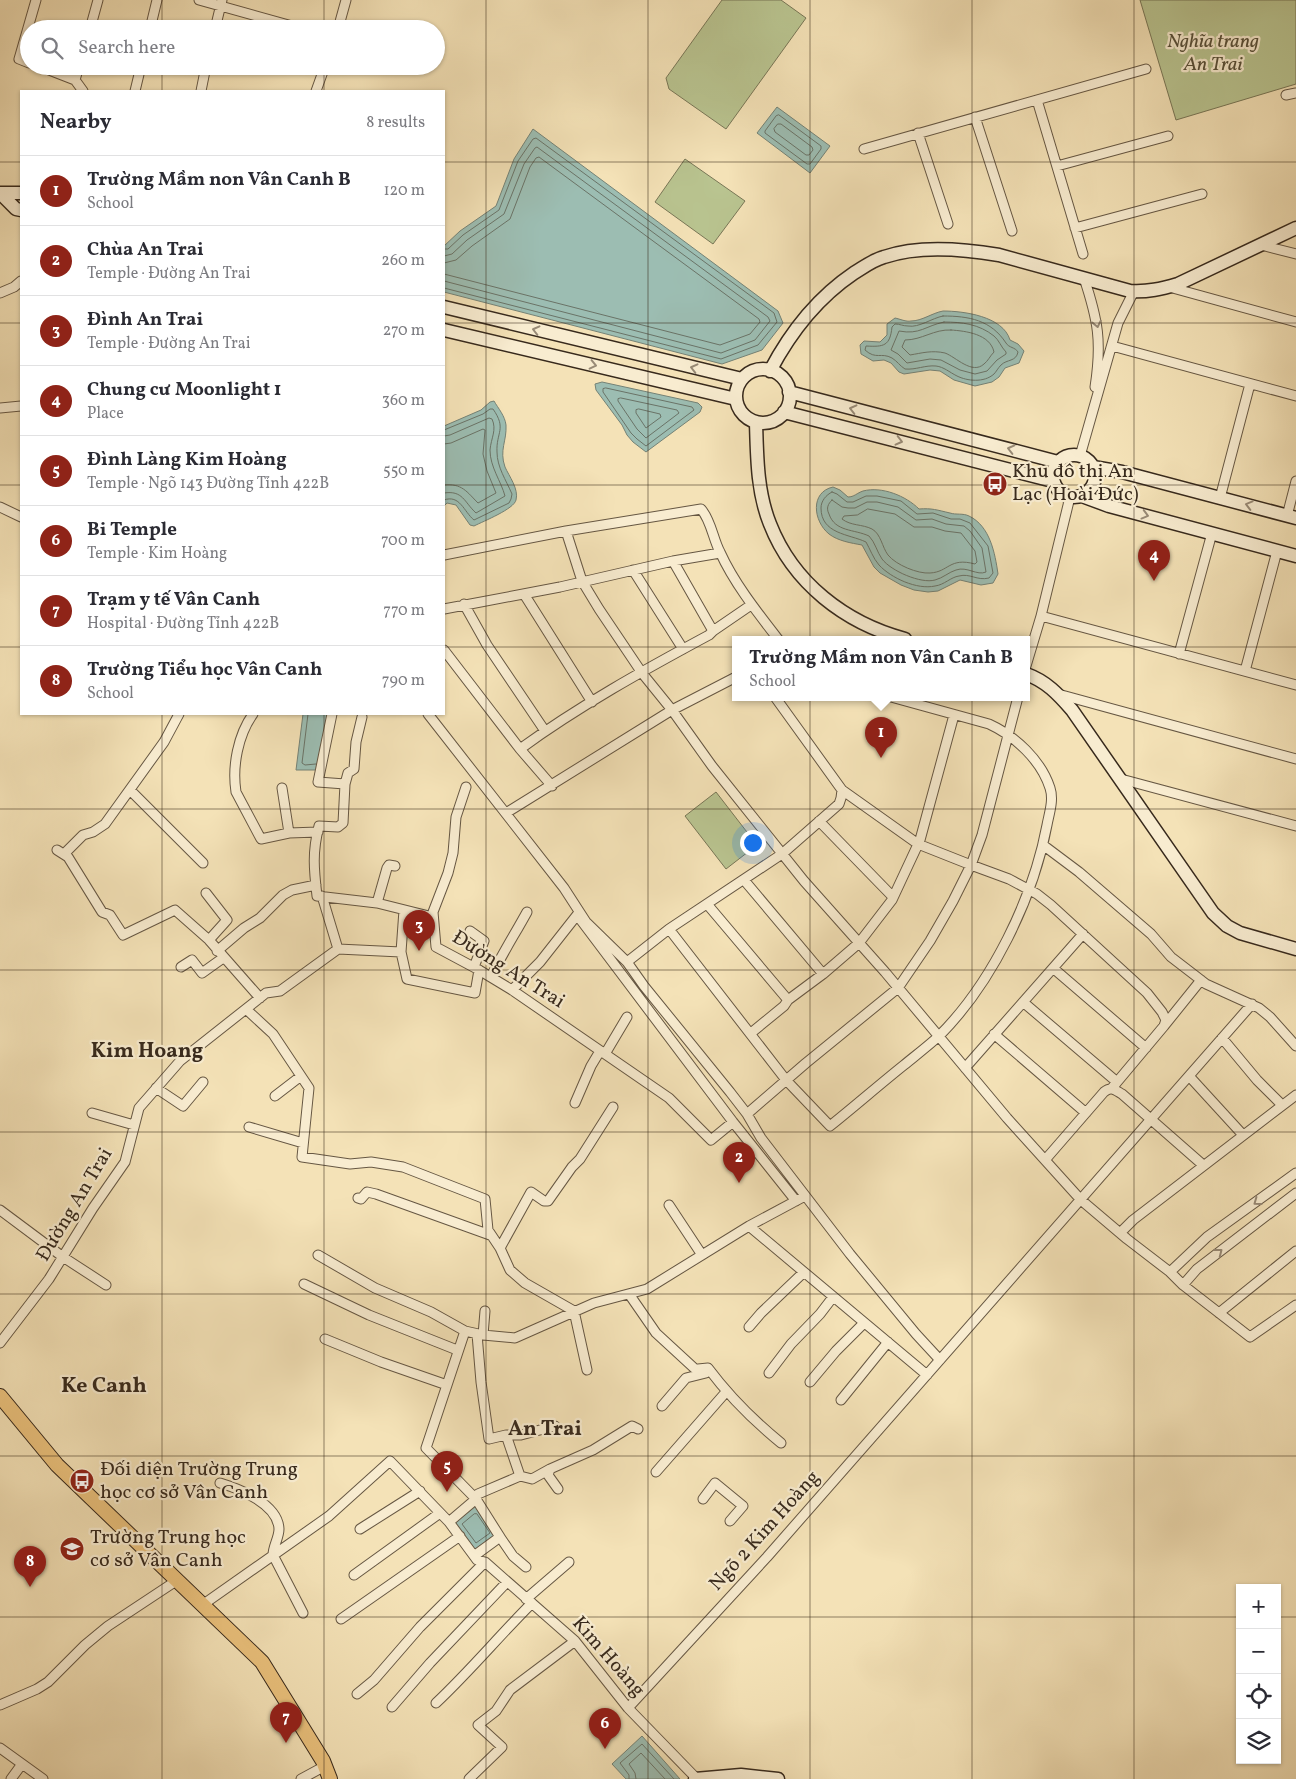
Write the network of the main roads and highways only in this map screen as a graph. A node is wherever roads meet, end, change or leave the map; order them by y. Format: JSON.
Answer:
{"nodes":[{"id":1,"x":0,"y":1396,"type":"edge"},
{"id":2,"x":327,"y":1772,"type":"edge"}],
"edges":[{"from":1,"to":2,"type":"main road"}]}
